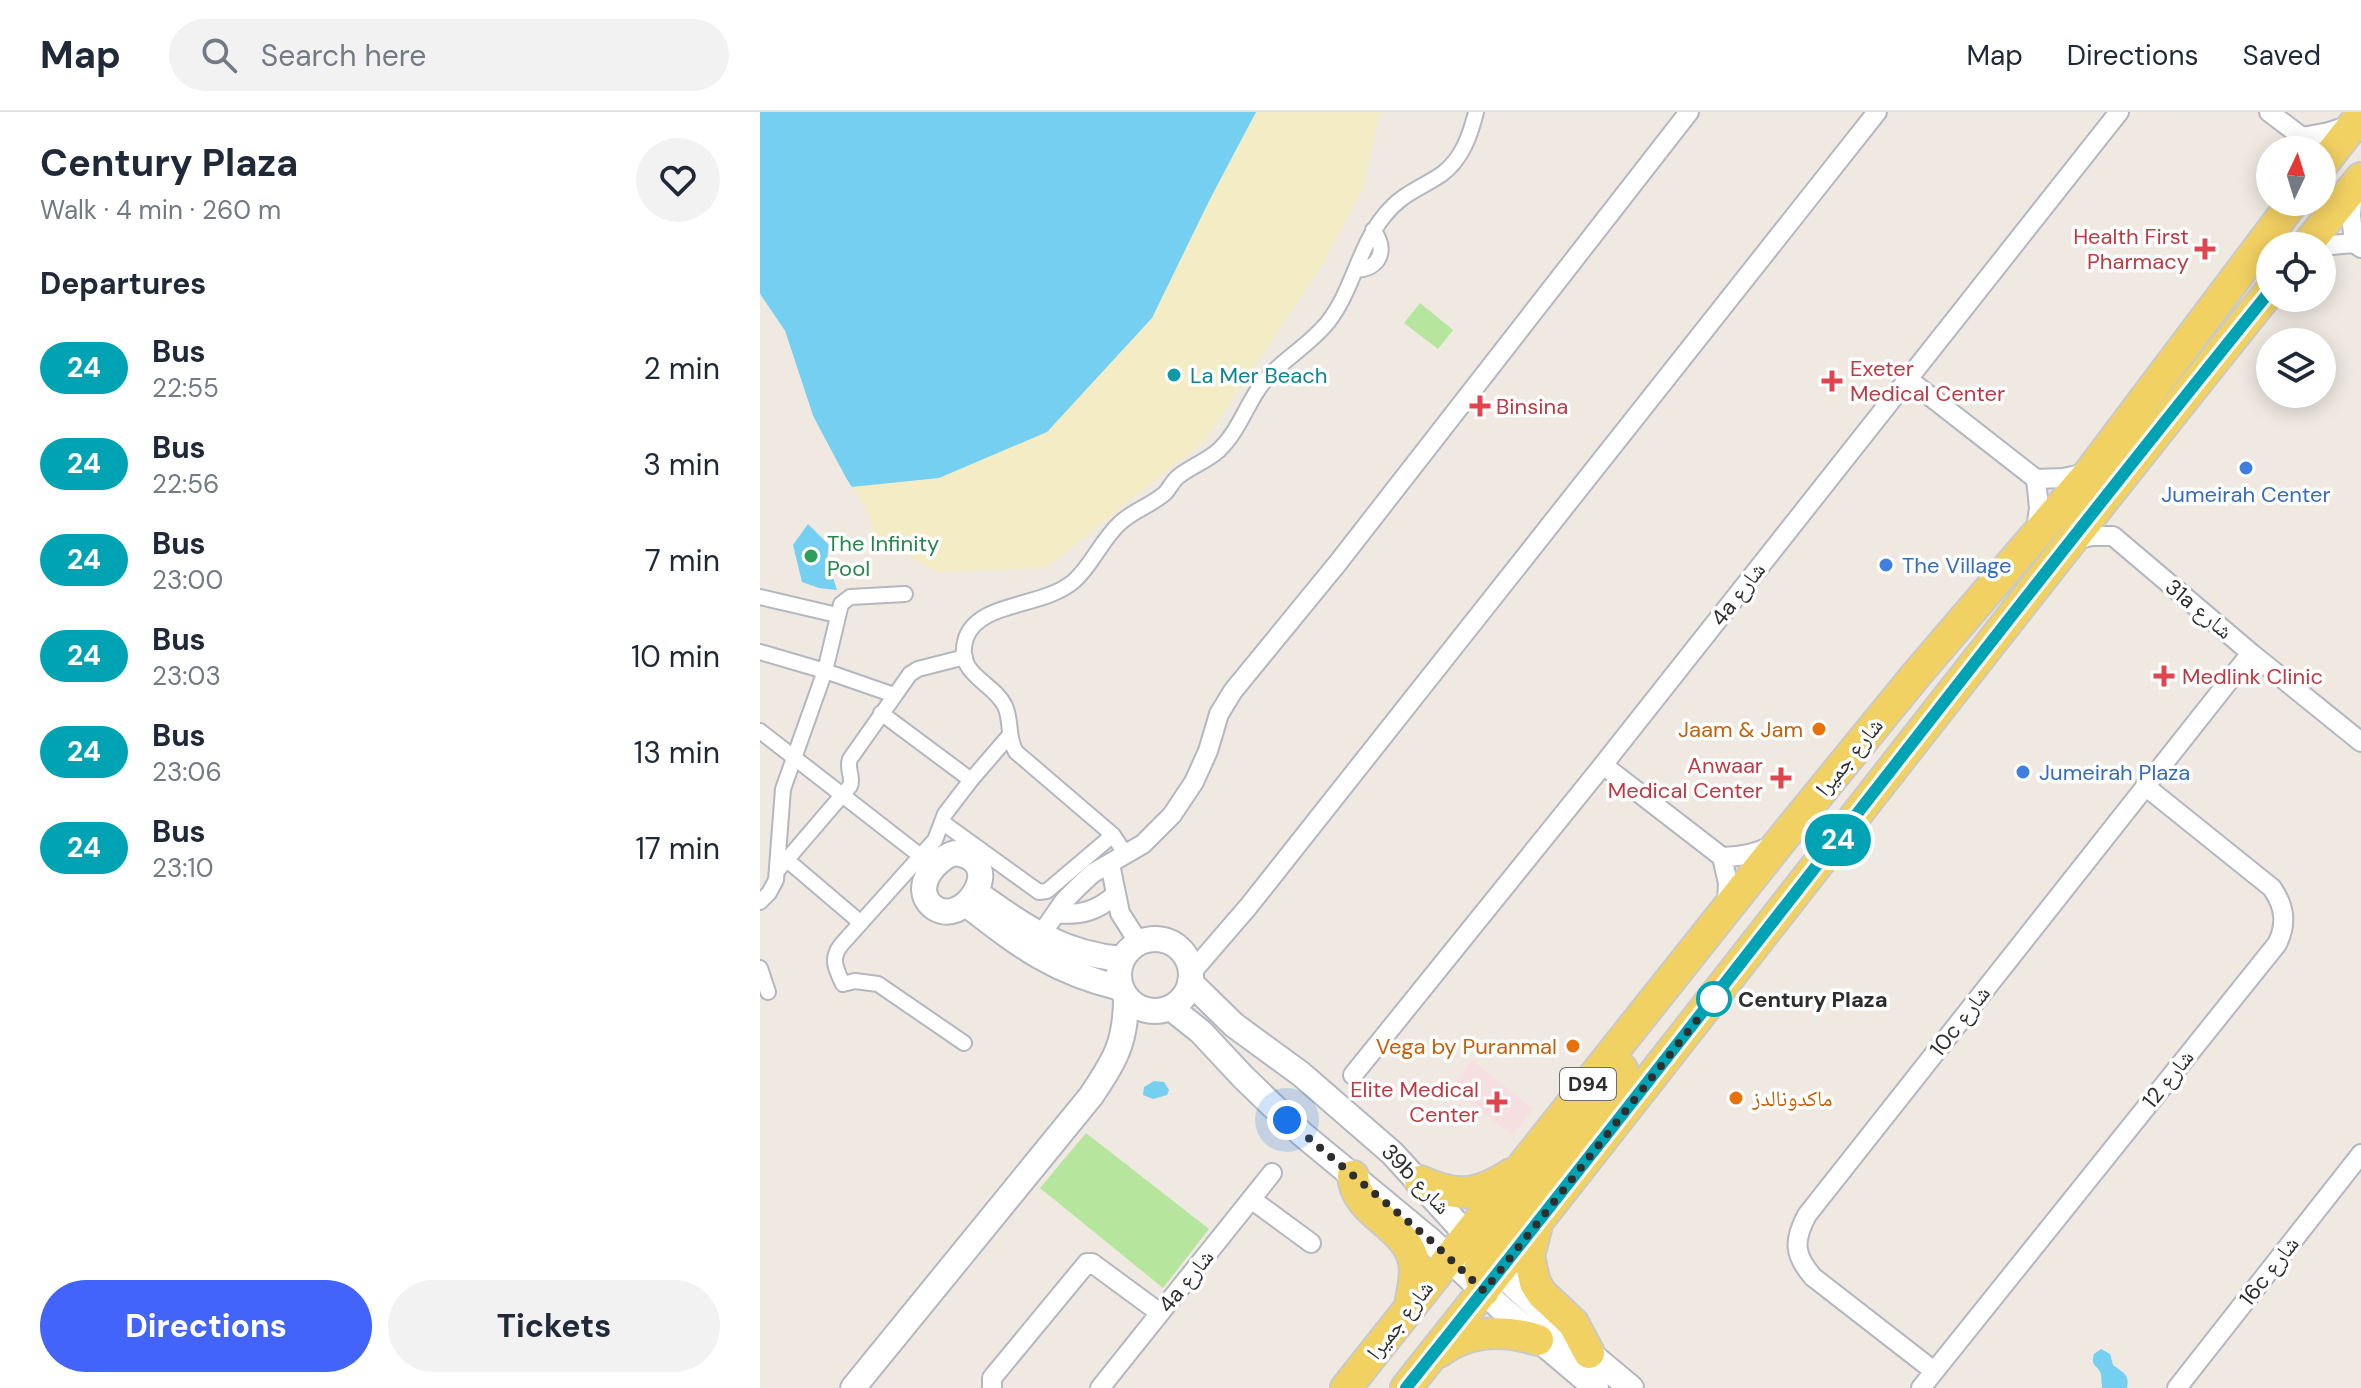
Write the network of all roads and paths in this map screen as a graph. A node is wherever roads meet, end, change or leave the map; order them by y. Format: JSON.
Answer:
{"nodes":[{"id":1,"x":1491,"y":112,"type":"edge"},
{"id":2,"x":1689,"y":112,"type":"edge"},
{"id":3,"x":1877,"y":112,"type":"edge"},
{"id":4,"x":2119,"y":112,"type":"edge"},
{"id":5,"x":2269,"y":112,"type":"edge"},
{"id":6,"x":1476,"y":114,"type":"edge"},
{"id":7,"x":2358,"y":119,"type":"edge"},
{"id":8,"x":2296,"y":136,"type":"edge"},
{"id":9,"x":2320,"y":136,"type":"edge"},
{"id":10,"x":2336,"y":147,"type":"edge"},
{"id":11,"x":2357,"y":183,"type":"edge"},
{"id":12,"x":2283,"y":216,"type":"edge"},
{"id":13,"x":2317,"y":232,"type":"edge"},
{"id":14,"x":2336,"y":246,"type":"edge"},
{"id":15,"x":2357,"y":246,"type":"edge"},
{"id":16,"x":2256,"y":307,"type":"edge"},
{"id":17,"x":1908,"y":379,"type":"junction"},
{"id":18,"x":2102,"y":478,"type":"junction"},
{"id":19,"x":2036,"y":479,"type":"junction"},
{"id":20,"x":2113,"y":536,"type":"junction"},
{"id":21,"x":2035,"y":537,"type":"junction"},
{"id":22,"x":2071,"y":541,"type":"junction"},
{"id":23,"x":905,"y":594,"type":"dead end"},
{"id":24,"x":760,"y":597,"type":"edge"},
{"id":25,"x":837,"y":615,"type":"junction"},
{"id":26,"x":760,"y":652,"type":"edge"},
{"id":27,"x":2251,"y":653,"type":"junction"},
{"id":28,"x":965,"y":657,"type":"junction"},
{"id":29,"x":825,"y":671,"type":"junction"},
{"id":30,"x":894,"y":695,"type":"junction"},
{"id":31,"x":881,"y":713,"type":"junction"},
{"id":32,"x":760,"y":731,"type":"edge"},
{"id":33,"x":1009,"y":736,"type":"junction"},
{"id":34,"x":2361,"y":742,"type":"edge"},
{"id":35,"x":794,"y":757,"type":"junction"},
{"id":36,"x":1603,"y":765,"type":"junction"},
{"id":37,"x":971,"y":780,"type":"junction"},
{"id":38,"x":2145,"y":786,"type":"junction"},
{"id":39,"x":842,"y":795,"type":"junction"},
{"id":40,"x":942,"y":822,"type":"junction"},
{"id":41,"x":1113,"y":835,"type":"junction"},
{"id":42,"x":1783,"y":838,"type":"junction"},
{"id":43,"x":1722,"y":857,"type":"junction"},
{"id":44,"x":1118,"y":860,"type":"junction"},
{"id":45,"x":927,"y":862,"type":"junction"},
{"id":46,"x":782,"y":865,"type":"junction"},
{"id":47,"x":1115,"y":895,"type":"junction"},
{"id":48,"x":971,"y":898,"type":"junction"},
{"id":49,"x":760,"y":902,"type":"edge"},
{"id":50,"x":1726,"y":910,"type":"junction"},
{"id":51,"x":1056,"y":913,"type":"junction"},
{"id":52,"x":861,"y":923,"type":"junction"},
{"id":53,"x":1040,"y":936,"type":"junction"},
{"id":54,"x":1131,"y":951,"type":"junction"},
{"id":55,"x":760,"y":968,"type":"edge"},
{"id":56,"x":1191,"y":977,"type":"junction"},
{"id":57,"x":768,"y":992,"type":"dead end"},
{"id":58,"x":1124,"y":993,"type":"junction"},
{"id":59,"x":1163,"y":1010,"type":"junction"},
{"id":60,"x":1622,"y":1041,"type":"junction"},
{"id":61,"x":964,"y":1043,"type":"dead end"},
{"id":62,"x":1116,"y":1057,"type":"junction"},
{"id":63,"x":1353,"y":1075,"type":"dead end"},
{"id":64,"x":2361,"y":1154,"type":"edge"},
{"id":65,"x":1519,"y":1169,"type":"junction"},
{"id":66,"x":1272,"y":1173,"type":"dead end"},
{"id":67,"x":1353,"y":1176,"type":"junction"},
{"id":68,"x":1420,"y":1181,"type":"junction"},
{"id":69,"x":1251,"y":1199,"type":"junction"},
{"id":70,"x":1539,"y":1221,"type":"junction"},
{"id":71,"x":1311,"y":1243,"type":"dead end"},
{"id":72,"x":1476,"y":1263,"type":"junction"},
{"id":73,"x":1410,"y":1306,"type":"junction"},
{"id":74,"x":1160,"y":1313,"type":"junction"},
{"id":75,"x":1538,"y":1340,"type":"junction"},
{"id":76,"x":1589,"y":1353,"type":"junction"},
{"id":77,"x":1425,"y":1364,"type":"junction"},
{"id":78,"x":1934,"y":1371,"type":"junction"},
{"id":79,"x":853,"y":1388,"type":"edge"},
{"id":80,"x":992,"y":1388,"type":"edge"},
{"id":81,"x":1100,"y":1388,"type":"edge"},
{"id":82,"x":1346,"y":1388,"type":"edge"},
{"id":83,"x":1384,"y":1388,"type":"edge"},
{"id":84,"x":1406,"y":1388,"type":"edge"},
{"id":85,"x":1596,"y":1388,"type":"edge"},
{"id":86,"x":1631,"y":1388,"type":"edge"},
{"id":87,"x":1921,"y":1388,"type":"edge"},
{"id":88,"x":2177,"y":1388,"type":"edge"}],
"edges":[{"from":1,"to":6,"type":"street"},
{"from":2,"to":44,"type":"street"},
{"from":3,"to":56,"type":"street"},
{"from":4,"to":17,"type":"street","name":"4a شارع"},
{"from":5,"to":8,"type":"street"},
{"from":6,"to":28,"type":"street"},
{"from":7,"to":9,"type":"street"},
{"from":7,"to":10,"type":"main road"},
{"from":11,"to":13,"type":"main road"},
{"from":11,"to":15,"type":"street"},
{"from":12,"to":18,"type":"main road","name":"شارع جميرا","number":"D94"},
{"from":14,"to":15,"type":"street"},
{"from":16,"to":18,"type":"main road","name":"شارع جميرا","number":"D94"},
{"from":17,"to":19,"type":"street"},
{"from":17,"to":36,"type":"street","name":"4a شارع"},
{"from":18,"to":19,"type":"street"},
{"from":18,"to":20,"type":"street"},
{"from":18,"to":21,"type":"main road","name":"شارع جميرا","number":"D94"},
{"from":18,"to":22,"type":"main road","name":"شارع جميرا","number":"D94"},
{"from":19,"to":21,"type":"street"},
{"from":20,"to":22,"type":"street"},
{"from":20,"to":27,"type":"street","name":"31a شارع"},
{"from":21,"to":42,"type":"main road","name":"شارع جميرا","number":"D94"},
{"from":22,"to":70,"type":"main road","name":"شارع جميرا","number":"D94"},
{"from":23,"to":25,"type":"street"},
{"from":24,"to":25,"type":"street"},
{"from":25,"to":29,"type":"street"},
{"from":26,"to":29,"type":"street"},
{"from":27,"to":34,"type":"street","name":"31a شارع"},
{"from":27,"to":38,"type":"street","name":"10c شارع"},
{"from":28,"to":30,"type":"street"},
{"from":28,"to":33,"type":"street"},
{"from":29,"to":30,"type":"street"},
{"from":29,"to":35,"type":"street"},
{"from":30,"to":31,"type":"street"},
{"from":31,"to":37,"type":"street"},
{"from":31,"to":39,"type":"street"},
{"from":32,"to":35,"type":"street"},
{"from":33,"to":37,"type":"street"},
{"from":33,"to":41,"type":"street"},
{"from":35,"to":39,"type":"street"},
{"from":35,"to":46,"type":"street"},
{"from":36,"to":43,"type":"street"},
{"from":36,"to":63,"type":"street","name":"4a شارع"},
{"from":37,"to":40,"type":"street"},
{"from":38,"to":78,"type":"street","name":"10c شارع"},
{"from":38,"to":78,"type":"street","name":"شارع 12"},
{"from":39,"to":45,"type":"street"},
{"from":39,"to":46,"type":"street"},
{"from":40,"to":41,"type":"street"},
{"from":40,"to":45,"type":"street"},
{"from":41,"to":44,"type":"street"},
{"from":42,"to":43,"type":"street"},
{"from":42,"to":50,"type":"main road","name":"شارع جميرا","number":"D94"},
{"from":43,"to":50,"type":"street"},
{"from":44,"to":47,"type":"street"},
{"from":44,"to":51,"type":"street"},
{"from":45,"to":48,"type":"street"},
{"from":45,"to":48,"type":"street"},
{"from":45,"to":52,"type":"street"},
{"from":46,"to":49,"type":"street"},
{"from":46,"to":52,"type":"street"},
{"from":47,"to":51,"type":"street"},
{"from":47,"to":54,"type":"street"},
{"from":48,"to":53,"type":"street"},
{"from":48,"to":58,"type":"street"},
{"from":50,"to":60,"type":"main road","name":"شارع جميرا","number":"D94"},
{"from":51,"to":53,"type":"street"},
{"from":52,"to":61,"type":"street"},
{"from":53,"to":54,"type":"street"},
{"from":54,"to":56,"type":"street"},
{"from":54,"to":58,"type":"street"},
{"from":55,"to":57,"type":"street"},
{"from":56,"to":59,"type":"street"},
{"from":56,"to":68,"type":"street","name":"39b شارع"},
{"from":58,"to":59,"type":"street"},
{"from":58,"to":62,"type":"street"},
{"from":59,"to":62,"type":"street"},
{"from":59,"to":67,"type":"street","name":"39b شارع"},
{"from":60,"to":65,"type":"main road","name":"شارع جميرا","number":"D94"},
{"from":60,"to":72,"type":"main road"},
{"from":62,"to":79,"type":"street"},
{"from":64,"to":88,"type":"street","name":"16c شارع"},
{"from":65,"to":68,"type":"main road"},
{"from":65,"to":72,"type":"main road","name":"شارع جميرا","number":"D94"},
{"from":66,"to":69,"type":"street","name":"4a شارع"},
{"from":67,"to":72,"type":"street","name":"39b شارع"},
{"from":67,"to":73,"type":"main road"},
{"from":68,"to":72,"type":"street","name":"39b شارع"},
{"from":69,"to":71,"type":"street"},
{"from":69,"to":74,"type":"street","name":"4a شارع"},
{"from":70,"to":72,"type":"main road","name":"شارع جميرا","number":"D94"},
{"from":70,"to":76,"type":"main road"},
{"from":72,"to":73,"type":"main road","name":"شارع جميرا","number":"D94"},
{"from":72,"to":75,"type":"street","name":"39b شارع"},
{"from":72,"to":76,"type":"street","name":"39b شارع"},
{"from":72,"to":77,"type":"main road","name":"شارع جميرا","number":"D94"},
{"from":72,"to":83,"type":"main road"},
{"from":73,"to":82,"type":"main road","name":"شارع جميرا","number":"D94"},
{"from":74,"to":80,"type":"street"},
{"from":74,"to":81,"type":"street","name":"4a شارع"},
{"from":75,"to":77,"type":"main road"},
{"from":75,"to":85,"type":"street","name":"39b شارع"},
{"from":76,"to":86,"type":"street","name":"39b شارع"},
{"from":77,"to":84,"type":"main road","name":"شارع جميرا","number":"D94"},
{"from":78,"to":87,"type":"street","name":"شارع 12"}]}
